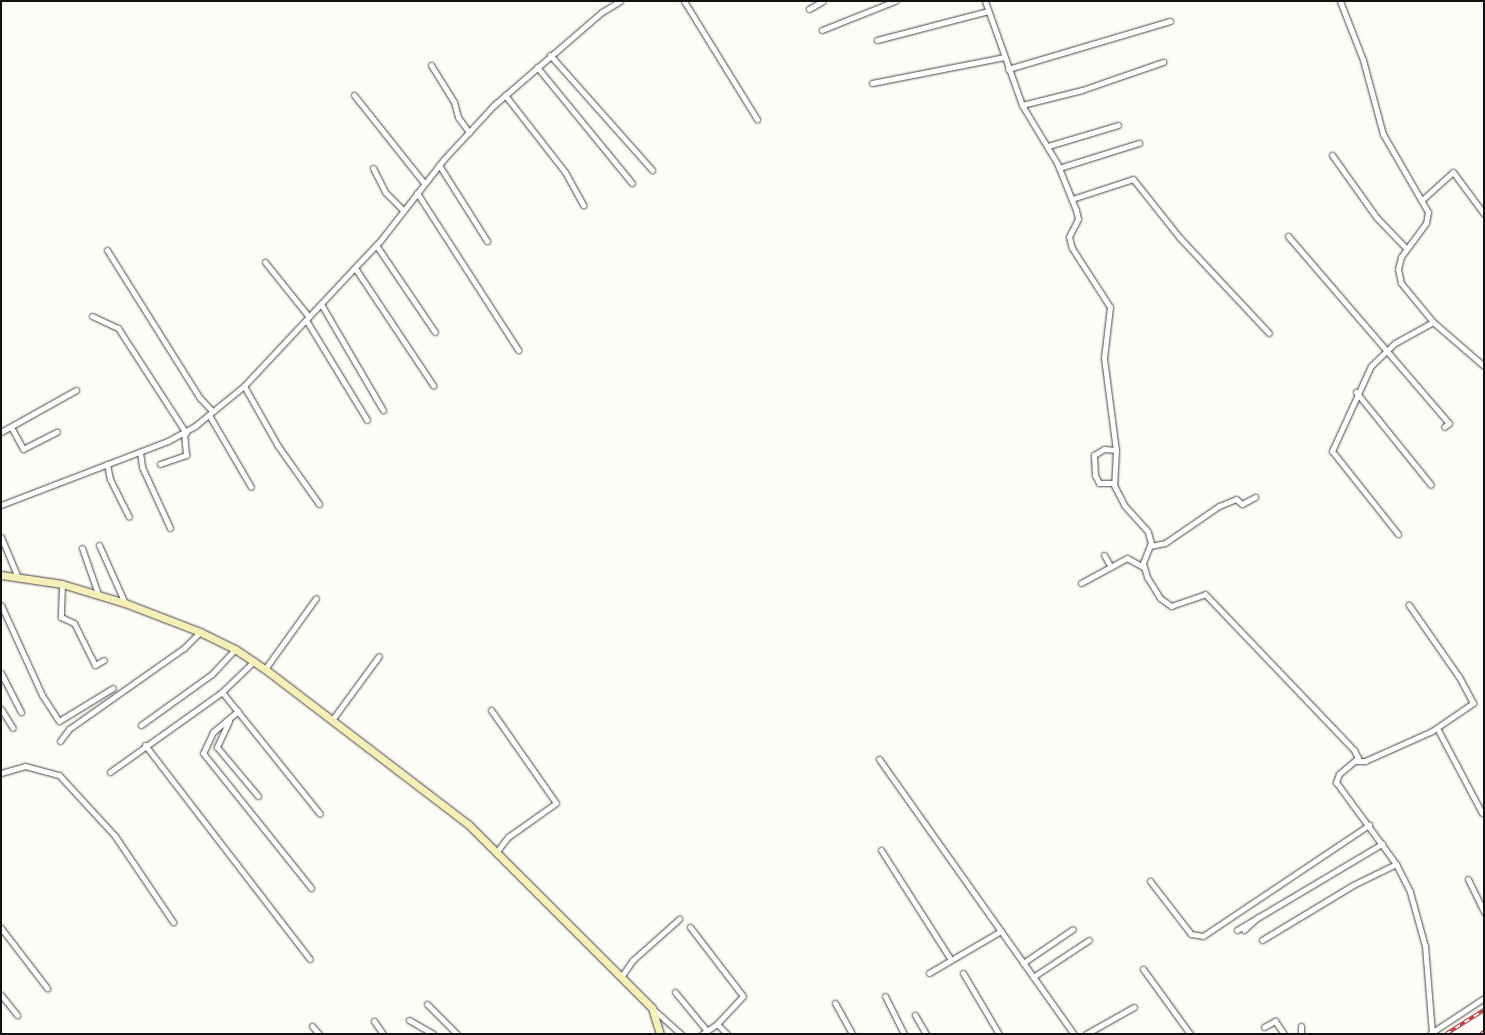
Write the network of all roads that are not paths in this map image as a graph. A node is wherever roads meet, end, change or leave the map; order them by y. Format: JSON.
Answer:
{"nodes":[{"id":1,"x":620,"y":1,"type":"edge"},
{"id":2,"x":684,"y":1,"type":"edge"},
{"id":3,"x":823,"y":1,"type":"edge"},
{"id":4,"x":895,"y":1,"type":"edge"},
{"id":5,"x":985,"y":1,"type":"edge"},
{"id":6,"x":1340,"y":1,"type":"edge"},
{"id":7,"x":809,"y":9,"type":"dead end"},
{"id":8,"x":988,"y":11,"type":"junction"},
{"id":9,"x":1170,"y":21,"type":"dead end"},
{"id":10,"x":822,"y":30,"type":"dead end"},
{"id":11,"x":877,"y":40,"type":"dead end"},
{"id":12,"x":550,"y":55,"type":"junction"},
{"id":13,"x":1004,"y":57,"type":"junction"},
{"id":14,"x":1162,"y":62,"type":"dead end"},
{"id":15,"x":431,"y":65,"type":"dead end"},
{"id":16,"x":537,"y":67,"type":"junction"},
{"id":17,"x":1008,"y":70,"type":"junction"},
{"id":18,"x":872,"y":84,"type":"dead end"},
{"id":19,"x":354,"y":95,"type":"dead end"},
{"id":20,"x":505,"y":95,"type":"junction"},
{"id":21,"x":1022,"y":105,"type":"junction"},
{"id":22,"x":757,"y":119,"type":"dead end"},
{"id":23,"x":1118,"y":125,"type":"dead end"},
{"id":24,"x":469,"y":132,"type":"junction"},
{"id":25,"x":1139,"y":143,"type":"dead end"},
{"id":26,"x":1048,"y":146,"type":"junction"},
{"id":27,"x":1332,"y":155,"type":"dead end"},
{"id":28,"x":439,"y":165,"type":"junction"},
{"id":29,"x":373,"y":168,"type":"dead end"},
{"id":30,"x":1059,"y":168,"type":"junction"},
{"id":31,"x":652,"y":170,"type":"dead end"},
{"id":32,"x":424,"y":183,"type":"junction"},
{"id":33,"x":632,"y":183,"type":"dead end"},
{"id":34,"x":417,"y":193,"type":"junction"},
{"id":35,"x":1072,"y":198,"type":"junction"},
{"id":36,"x":1423,"y":199,"type":"junction"},
{"id":37,"x":583,"y":205,"type":"dead end"},
{"id":38,"x":403,"y":210,"type":"junction"},
{"id":39,"x":1484,"y":214,"type":"edge"},
{"id":40,"x":1288,"y":236,"type":"dead end"},
{"id":41,"x":487,"y":241,"type":"dead end"},
{"id":42,"x":376,"y":245,"type":"junction"},
{"id":43,"x":1406,"y":248,"type":"junction"},
{"id":44,"x":107,"y":250,"type":"dead end"},
{"id":45,"x":265,"y":262,"type":"dead end"},
{"id":46,"x":355,"y":268,"type":"junction"},
{"id":47,"x":321,"y":304,"type":"junction"},
{"id":48,"x":92,"y":316,"type":"dead end"},
{"id":49,"x":308,"y":318,"type":"junction"},
{"id":50,"x":1432,"y":322,"type":"junction"},
{"id":51,"x":435,"y":332,"type":"dead end"},
{"id":52,"x":1269,"y":333,"type":"dead end"},
{"id":53,"x":518,"y":350,"type":"dead end"},
{"id":54,"x":1386,"y":352,"type":"junction"},
{"id":55,"x":1484,"y":366,"type":"edge"},
{"id":56,"x":433,"y":385,"type":"dead end"},
{"id":57,"x":244,"y":386,"type":"junction"},
{"id":58,"x":76,"y":390,"type":"dead end"},
{"id":59,"x":1356,"y":392,"type":"junction"},
{"id":60,"x":382,"y":410,"type":"dead end"},
{"id":61,"x":211,"y":413,"type":"junction"},
{"id":62,"x":367,"y":420,"type":"dead end"},
{"id":63,"x":1,"y":424,"type":"edge"},
{"id":64,"x":11,"y":427,"type":"junction"},
{"id":65,"x":1444,"y":427,"type":"dead end"},
{"id":66,"x":3,"y":431,"type":"edge"},
{"id":67,"x":57,"y":432,"type":"dead end"},
{"id":68,"x":185,"y":433,"type":"junction"},
{"id":69,"x":1116,"y":450,"type":"junction"},
{"id":70,"x":140,"y":452,"type":"junction"},
{"id":71,"x":106,"y":464,"type":"junction"},
{"id":72,"x":160,"y":464,"type":"dead end"},
{"id":73,"x":1114,"y":483,"type":"junction"},
{"id":74,"x":1431,"y":485,"type":"dead end"},
{"id":75,"x":250,"y":487,"type":"dead end"},
{"id":76,"x":1256,"y":496,"type":"dead end"},
{"id":77,"x":319,"y":504,"type":"dead end"},
{"id":78,"x":1,"y":505,"type":"edge"},
{"id":79,"x":129,"y":517,"type":"dead end"},
{"id":80,"x":170,"y":528,"type":"dead end"},
{"id":81,"x":1398,"y":534,"type":"dead end"},
{"id":82,"x":1,"y":537,"type":"edge"},
{"id":83,"x":99,"y":545,"type":"dead end"},
{"id":84,"x":1150,"y":546,"type":"junction"},
{"id":85,"x":82,"y":548,"type":"dead end"},
{"id":86,"x":1104,"y":555,"type":"dead end"},
{"id":87,"x":1111,"y":567,"type":"junction"},
{"id":88,"x":1144,"y":567,"type":"junction"},
{"id":89,"x":1,"y":575,"type":"edge"},
{"id":90,"x":17,"y":575,"type":"junction"},
{"id":91,"x":1081,"y":583,"type":"dead end"},
{"id":92,"x":62,"y":584,"type":"junction"},
{"id":93,"x":98,"y":594,"type":"junction"},
{"id":94,"x":316,"y":598,"type":"dead end"},
{"id":95,"x":125,"y":603,"type":"junction"},
{"id":96,"x":1,"y":605,"type":"edge"},
{"id":97,"x":1409,"y":605,"type":"dead end"},
{"id":98,"x":200,"y":632,"type":"junction"},
{"id":99,"x":235,"y":649,"type":"junction"},
{"id":100,"x":379,"y":656,"type":"dead end"},
{"id":101,"x":104,"y":660,"type":"dead end"},
{"id":102,"x":254,"y":661,"type":"junction"},
{"id":103,"x":266,"y":669,"type":"junction"},
{"id":104,"x":1,"y":673,"type":"edge"},
{"id":105,"x":112,"y":688,"type":"dead end"},
{"id":106,"x":222,"y":692,"type":"junction"},
{"id":107,"x":1,"y":709,"type":"edge"},
{"id":108,"x":491,"y":710,"type":"dead end"},
{"id":109,"x":238,"y":711,"type":"junction"},
{"id":110,"x":22,"y":712,"type":"dead end"},
{"id":111,"x":332,"y":720,"type":"junction"},
{"id":112,"x":230,"y":721,"type":"junction"},
{"id":113,"x":141,"y":725,"type":"dead end"},
{"id":114,"x":13,"y":728,"type":"dead end"},
{"id":115,"x":1437,"y":728,"type":"junction"},
{"id":116,"x":60,"y":741,"type":"dead end"},
{"id":117,"x":145,"y":745,"type":"junction"},
{"id":118,"x":879,"y":759,"type":"dead end"},
{"id":119,"x":1356,"y":761,"type":"junction"},
{"id":120,"x":110,"y":772,"type":"dead end"},
{"id":121,"x":1,"y":774,"type":"edge"},
{"id":122,"x":258,"y":796,"type":"dead end"},
{"id":123,"x":1482,"y":813,"type":"dead end"},
{"id":124,"x":320,"y":814,"type":"dead end"},
{"id":125,"x":1369,"y":825,"type":"junction"},
{"id":126,"x":1382,"y":844,"type":"junction"},
{"id":127,"x":881,"y":850,"type":"dead end"},
{"id":128,"x":497,"y":851,"type":"junction"},
{"id":129,"x":1396,"y":864,"type":"junction"},
{"id":130,"x":1468,"y":879,"type":"dead end"},
{"id":131,"x":1150,"y":881,"type":"dead end"},
{"id":132,"x":311,"y":888,"type":"dead end"},
{"id":133,"x":1484,"y":912,"type":"edge"},
{"id":134,"x":1258,"y":917,"type":"junction"},
{"id":135,"x":678,"y":919,"type":"dead end"},
{"id":136,"x":173,"y":922,"type":"dead end"},
{"id":137,"x":690,"y":927,"type":"dead end"},
{"id":138,"x":1,"y":928,"type":"edge"},
{"id":139,"x":1073,"y":929,"type":"dead end"},
{"id":140,"x":1237,"y":930,"type":"dead end"},
{"id":141,"x":1244,"y":930,"type":"dead end"},
{"id":142,"x":1001,"y":931,"type":"junction"},
{"id":143,"x":1089,"y":940,"type":"dead end"},
{"id":144,"x":1262,"y":940,"type":"dead end"},
{"id":145,"x":310,"y":960,"type":"dead end"},
{"id":146,"x":952,"y":960,"type":"junction"},
{"id":147,"x":1023,"y":963,"type":"junction"},
{"id":148,"x":1143,"y":969,"type":"dead end"},
{"id":149,"x":929,"y":973,"type":"dead end"},
{"id":150,"x":963,"y":973,"type":"dead end"},
{"id":151,"x":621,"y":977,"type":"junction"},
{"id":152,"x":1033,"y":977,"type":"junction"},
{"id":153,"x":47,"y":988,"type":"dead end"},
{"id":154,"x":675,"y":992,"type":"dead end"},
{"id":155,"x":1,"y":995,"type":"edge"},
{"id":156,"x":885,"y":996,"type":"dead end"},
{"id":157,"x":1484,"y":998,"type":"edge"},
{"id":158,"x":835,"y":1003,"type":"dead end"},
{"id":159,"x":427,"y":1004,"type":"dead end"},
{"id":160,"x":1134,"y":1007,"type":"dead end"},
{"id":161,"x":652,"y":1008,"type":"junction"},
{"id":162,"x":17,"y":1015,"type":"dead end"},
{"id":163,"x":915,"y":1015,"type":"dead end"},
{"id":164,"x":410,"y":1020,"type":"dead end"},
{"id":165,"x":374,"y":1021,"type":"dead end"},
{"id":166,"x":718,"y":1024,"type":"junction"},
{"id":167,"x":312,"y":1026,"type":"dead end"},
{"id":168,"x":1264,"y":1026,"type":"dead end"},
{"id":169,"x":1301,"y":1026,"type":"dead end"},
{"id":170,"x":705,"y":1032,"type":"edge"},
{"id":171,"x":1431,"y":1033,"type":"edge"},
{"id":172,"x":320,"y":1034,"type":"edge"},
{"id":173,"x":383,"y":1034,"type":"edge"},
{"id":174,"x":433,"y":1034,"type":"edge"},
{"id":175,"x":457,"y":1034,"type":"edge"},
{"id":176,"x":660,"y":1034,"type":"edge"},
{"id":177,"x":681,"y":1034,"type":"edge"},
{"id":178,"x":727,"y":1034,"type":"edge"},
{"id":179,"x":852,"y":1034,"type":"edge"},
{"id":180,"x":904,"y":1034,"type":"edge"},
{"id":181,"x":926,"y":1034,"type":"edge"},
{"id":182,"x":999,"y":1034,"type":"edge"},
{"id":183,"x":1074,"y":1034,"type":"edge"},
{"id":184,"x":1086,"y":1034,"type":"edge"},
{"id":185,"x":1190,"y":1034,"type":"edge"},
{"id":186,"x":1284,"y":1034,"type":"edge"},
{"id":187,"x":1301,"y":1034,"type":"edge"}],
"edges":[{"from":1,"to":12,"type":"street"},
{"from":2,"to":22,"type":"street"},
{"from":3,"to":7,"type":"street"},
{"from":4,"to":10,"type":"street"},
{"from":5,"to":8,"type":"street"},
{"from":6,"to":36,"type":"street"},
{"from":8,"to":11,"type":"street"},
{"from":8,"to":13,"type":"street"},
{"from":9,"to":17,"type":"street"},
{"from":12,"to":16,"type":"street"},
{"from":12,"to":31,"type":"street"},
{"from":13,"to":17,"type":"street"},
{"from":13,"to":18,"type":"street"},
{"from":14,"to":21,"type":"street"},
{"from":15,"to":24,"type":"street"},
{"from":16,"to":20,"type":"street"},
{"from":16,"to":33,"type":"street"},
{"from":17,"to":21,"type":"street"},
{"from":19,"to":32,"type":"street"},
{"from":20,"to":24,"type":"street"},
{"from":20,"to":37,"type":"street"},
{"from":21,"to":26,"type":"street"},
{"from":23,"to":26,"type":"street"},
{"from":24,"to":28,"type":"street"},
{"from":25,"to":30,"type":"street"},
{"from":26,"to":30,"type":"street"},
{"from":27,"to":43,"type":"street"},
{"from":28,"to":32,"type":"street"},
{"from":28,"to":41,"type":"street"},
{"from":29,"to":38,"type":"street"},
{"from":30,"to":35,"type":"street"},
{"from":32,"to":34,"type":"street"},
{"from":34,"to":38,"type":"street"},
{"from":34,"to":53,"type":"street"},
{"from":35,"to":52,"type":"street"},
{"from":35,"to":69,"type":"street"},
{"from":36,"to":39,"type":"street"},
{"from":36,"to":43,"type":"street"},
{"from":38,"to":42,"type":"street"},
{"from":40,"to":54,"type":"street"},
{"from":42,"to":46,"type":"street"},
{"from":42,"to":51,"type":"street"},
{"from":43,"to":50,"type":"street"},
{"from":44,"to":61,"type":"street"},
{"from":45,"to":49,"type":"street"},
{"from":46,"to":47,"type":"street"},
{"from":46,"to":56,"type":"street"},
{"from":47,"to":49,"type":"street"},
{"from":47,"to":60,"type":"street"},
{"from":48,"to":68,"type":"street"},
{"from":49,"to":57,"type":"street"},
{"from":49,"to":62,"type":"street"},
{"from":50,"to":54,"type":"street"},
{"from":50,"to":55,"type":"street"},
{"from":54,"to":59,"type":"street"},
{"from":54,"to":65,"type":"street"},
{"from":57,"to":61,"type":"street"},
{"from":57,"to":77,"type":"street"},
{"from":58,"to":64,"type":"street"},
{"from":59,"to":74,"type":"street"},
{"from":59,"to":81,"type":"street"},
{"from":61,"to":68,"type":"street"},
{"from":61,"to":75,"type":"street"},
{"from":63,"to":66,"type":"street"},
{"from":64,"to":66,"type":"street"},
{"from":64,"to":67,"type":"street"},
{"from":68,"to":70,"type":"street"},
{"from":68,"to":72,"type":"street"},
{"from":69,"to":73,"type":"street"},
{"from":69,"to":73,"type":"street"},
{"from":70,"to":71,"type":"street"},
{"from":70,"to":80,"type":"street"},
{"from":71,"to":78,"type":"street"},
{"from":71,"to":79,"type":"street"},
{"from":73,"to":84,"type":"street"},
{"from":76,"to":84,"type":"street"},
{"from":82,"to":90,"type":"street"},
{"from":83,"to":95,"type":"street"},
{"from":84,"to":88,"type":"street"},
{"from":85,"to":93,"type":"street"},
{"from":86,"to":87,"type":"street"},
{"from":87,"to":88,"type":"street"},
{"from":87,"to":91,"type":"street"},
{"from":88,"to":119,"type":"street"},
{"from":89,"to":90,"type":"main road"},
{"from":90,"to":92,"type":"main road"},
{"from":92,"to":93,"type":"main road"},
{"from":92,"to":101,"type":"street"},
{"from":93,"to":95,"type":"main road"},
{"from":94,"to":103,"type":"street"},
{"from":95,"to":98,"type":"main road"},
{"from":96,"to":105,"type":"street"},
{"from":97,"to":115,"type":"street"},
{"from":98,"to":99,"type":"main road"},
{"from":98,"to":116,"type":"street"},
{"from":99,"to":102,"type":"main road"},
{"from":99,"to":113,"type":"street"},
{"from":100,"to":111,"type":"street"},
{"from":102,"to":103,"type":"main road"},
{"from":102,"to":106,"type":"street"},
{"from":103,"to":111,"type":"main road"},
{"from":104,"to":110,"type":"street"},
{"from":106,"to":109,"type":"street"},
{"from":106,"to":117,"type":"street"},
{"from":107,"to":114,"type":"street"},
{"from":108,"to":128,"type":"street"},
{"from":109,"to":112,"type":"street"},
{"from":109,"to":124,"type":"street"},
{"from":111,"to":128,"type":"main road"},
{"from":112,"to":122,"type":"street"},
{"from":112,"to":132,"type":"street"},
{"from":115,"to":119,"type":"street"},
{"from":115,"to":123,"type":"street"},
{"from":117,"to":120,"type":"street"},
{"from":117,"to":145,"type":"street"},
{"from":118,"to":142,"type":"street"},
{"from":119,"to":125,"type":"street"},
{"from":121,"to":136,"type":"street"},
{"from":125,"to":126,"type":"street"},
{"from":125,"to":131,"type":"street"},
{"from":126,"to":129,"type":"street"},
{"from":126,"to":134,"type":"street"},
{"from":127,"to":146,"type":"street"},
{"from":128,"to":151,"type":"main road"},
{"from":129,"to":144,"type":"street"},
{"from":129,"to":171,"type":"street"},
{"from":130,"to":133,"type":"street"},
{"from":134,"to":140,"type":"street"},
{"from":134,"to":141,"type":"street"},
{"from":135,"to":151,"type":"street"},
{"from":137,"to":166,"type":"street"},
{"from":138,"to":153,"type":"street"},
{"from":139,"to":147,"type":"street"},
{"from":142,"to":146,"type":"street"},
{"from":142,"to":147,"type":"street"},
{"from":143,"to":152,"type":"street"},
{"from":146,"to":149,"type":"street"},
{"from":147,"to":152,"type":"street"},
{"from":148,"to":185,"type":"street"},
{"from":150,"to":182,"type":"street"},
{"from":151,"to":161,"type":"main road"},
{"from":152,"to":183,"type":"street"},
{"from":154,"to":170,"type":"street"},
{"from":155,"to":162,"type":"street"},
{"from":156,"to":180,"type":"street"},
{"from":157,"to":171,"type":"street"},
{"from":158,"to":179,"type":"street"},
{"from":159,"to":175,"type":"street"},
{"from":160,"to":184,"type":"street"},
{"from":161,"to":176,"type":"main road"},
{"from":161,"to":177,"type":"street"},
{"from":163,"to":181,"type":"street"},
{"from":164,"to":174,"type":"street"},
{"from":165,"to":173,"type":"street"},
{"from":166,"to":170,"type":"street"},
{"from":166,"to":178,"type":"street"},
{"from":167,"to":172,"type":"street"},
{"from":168,"to":186,"type":"street"},
{"from":169,"to":187,"type":"street"}]}
